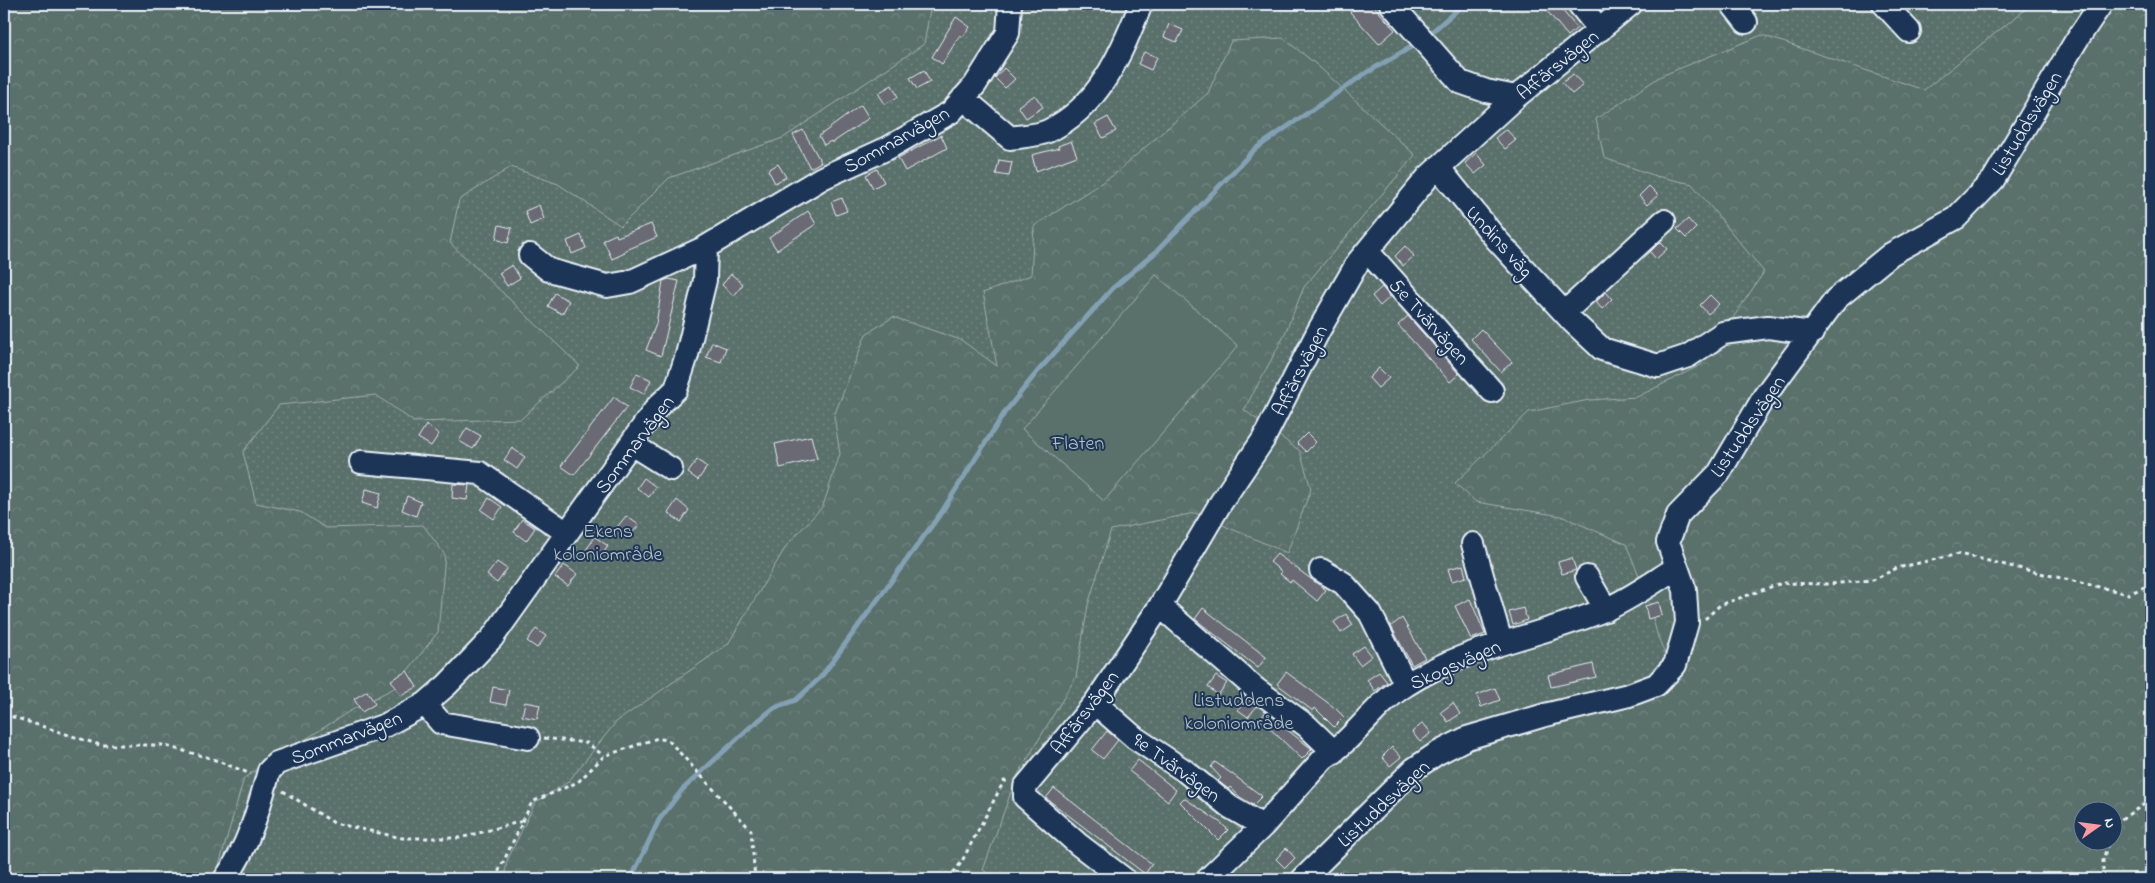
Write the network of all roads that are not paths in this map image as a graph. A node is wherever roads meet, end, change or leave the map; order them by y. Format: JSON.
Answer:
{"nodes":[{"id":1,"x":1010,"y":4,"type":"edge"},
{"id":2,"x":1141,"y":4,"type":"edge"},
{"id":3,"x":1391,"y":4,"type":"edge"},
{"id":4,"x":1579,"y":4,"type":"edge"},
{"id":5,"x":1631,"y":4,"type":"edge"},
{"id":6,"x":1732,"y":4,"type":"edge"},
{"id":7,"x":1884,"y":4,"type":"edge"},
{"id":8,"x":2101,"y":4,"type":"edge"},
{"id":9,"x":1746,"y":22,"type":"dead end"},
{"id":10,"x":1600,"y":30,"type":"junction"},
{"id":11,"x":1908,"y":31,"type":"dead end"},
{"id":12,"x":1516,"y":97,"type":"junction"},
{"id":13,"x":963,"y":98,"type":"junction"},
{"id":14,"x":1438,"y":167,"type":"junction"},
{"id":15,"x":1664,"y":221,"type":"dead end"},
{"id":16,"x":706,"y":247,"type":"junction"},
{"id":17,"x":1368,"y":252,"type":"junction"},
{"id":18,"x":530,"y":255,"type":"dead end"},
{"id":19,"x":1565,"y":312,"type":"junction"},
{"id":20,"x":1812,"y":333,"type":"junction"},
{"id":21,"x":1492,"y":391,"type":"dead end"},
{"id":22,"x":631,"y":444,"type":"junction"},
{"id":23,"x":361,"y":462,"type":"dead end"},
{"id":24,"x":670,"y":469,"type":"dead end"},
{"id":25,"x":567,"y":533,"type":"junction"},
{"id":26,"x":1473,"y":544,"type":"dead end"},
{"id":27,"x":1676,"y":568,"type":"junction"},
{"id":28,"x":1321,"y":570,"type":"dead end"},
{"id":29,"x":1587,"y":577,"type":"dead end"},
{"id":30,"x":1160,"y":606,"type":"junction"},
{"id":31,"x":1606,"y":610,"type":"junction"},
{"id":32,"x":1501,"y":642,"type":"junction"},
{"id":33,"x":1406,"y":685,"type":"junction"},
{"id":34,"x":1094,"y":703,"type":"junction"},
{"id":35,"x":425,"y":704,"type":"junction"},
{"id":36,"x":528,"y":738,"type":"road end"},
{"id":37,"x":1334,"y":752,"type":"junction"},
{"id":38,"x":1263,"y":826,"type":"junction"},
{"id":39,"x":225,"y":879,"type":"edge"},
{"id":40,"x":1124,"y":879,"type":"edge"},
{"id":41,"x":1208,"y":879,"type":"edge"},
{"id":42,"x":1303,"y":879,"type":"edge"}],
"edges":[{"from":1,"to":13,"type":"street","name":"Sommarvägen"},
{"from":2,"to":13,"type":"street"},
{"from":3,"to":12,"type":"street"},
{"from":4,"to":10,"type":"street"},
{"from":5,"to":10,"type":"street","name":"Affärsvägen"},
{"from":6,"to":9,"type":"street"},
{"from":7,"to":11,"type":"street"},
{"from":8,"to":20,"type":"street","name":"Listuddsvägen"},
{"from":10,"to":12,"type":"street","name":"Affärsvägen"},
{"from":12,"to":14,"type":"street","name":"Affärsvägen"},
{"from":13,"to":16,"type":"street","name":"Sommarvägen"},
{"from":14,"to":17,"type":"street","name":"Affärsvägen"},
{"from":14,"to":19,"type":"street","name":"Undins väg"},
{"from":15,"to":19,"type":"street"},
{"from":16,"to":18,"type":"street"},
{"from":16,"to":22,"type":"street","name":"Sommarvägen"},
{"from":17,"to":21,"type":"street","name":"5:e Tvärvägen"},
{"from":17,"to":30,"type":"street","name":"Affärsvägen"},
{"from":19,"to":20,"type":"street","name":"Undins väg"},
{"from":20,"to":27,"type":"street","name":"Listuddsvägen"},
{"from":22,"to":24,"type":"street"},
{"from":22,"to":25,"type":"street","name":"Sommarvägen"},
{"from":23,"to":25,"type":"street"},
{"from":25,"to":35,"type":"street","name":"Sommarvägen"},
{"from":26,"to":32,"type":"street"},
{"from":27,"to":31,"type":"street","name":"Skogsvägen"},
{"from":27,"to":42,"type":"street","name":"Listuddsvägen"},
{"from":28,"to":33,"type":"street"},
{"from":29,"to":31,"type":"street"},
{"from":30,"to":34,"type":"street","name":"Affärsvägen"},
{"from":30,"to":37,"type":"street"},
{"from":31,"to":32,"type":"street","name":"Skogsvägen"},
{"from":32,"to":33,"type":"street","name":"Skogsvägen"},
{"from":33,"to":37,"type":"street","name":"Skogsvägen"},
{"from":34,"to":38,"type":"street","name":"9:e Tvärvägen"},
{"from":34,"to":40,"type":"street","name":"Affärsvägen"},
{"from":35,"to":36,"type":"street"},
{"from":35,"to":39,"type":"street","name":"Sommarvägen"},
{"from":37,"to":38,"type":"street","name":"Skogsvägen"},
{"from":38,"to":41,"type":"street","name":"Skogsvägen"}]}
